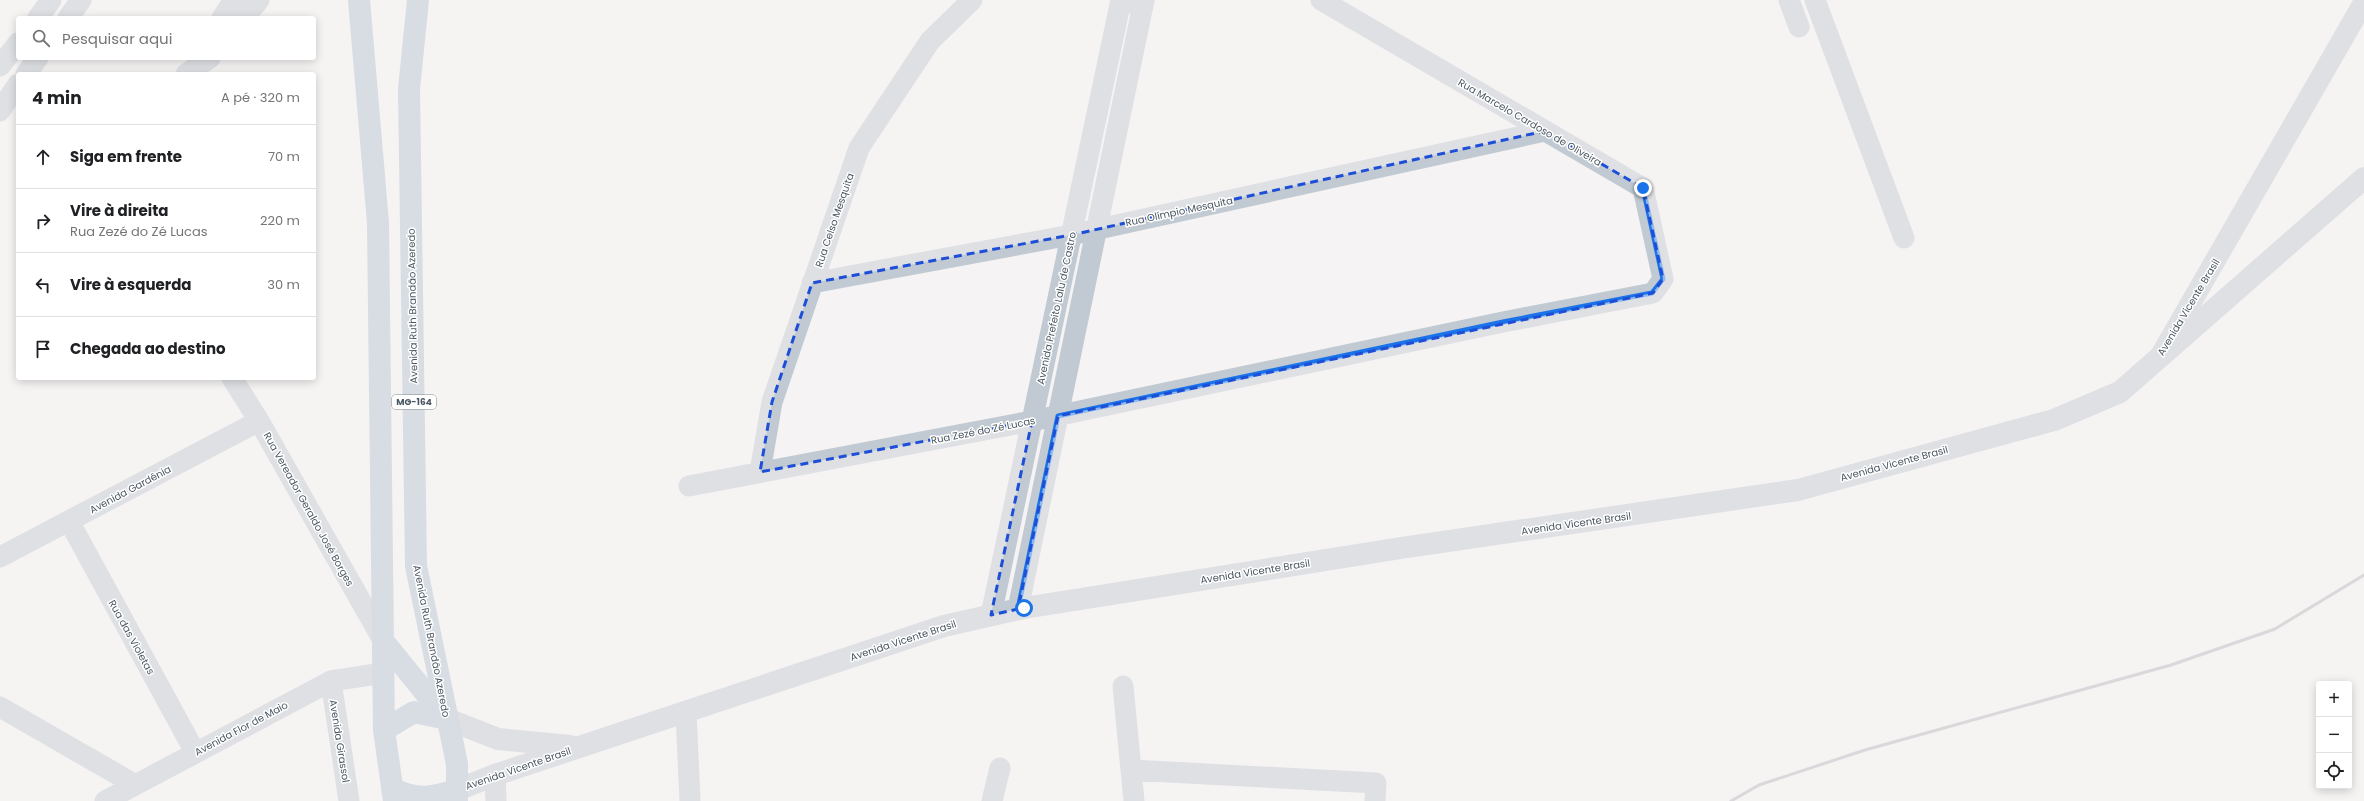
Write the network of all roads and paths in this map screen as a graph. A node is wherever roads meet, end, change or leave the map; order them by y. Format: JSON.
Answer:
{"nodes":[{"id":1,"x":52,"y":0,"type":"edge"},
{"id":2,"x":81,"y":0,"type":"edge"},
{"id":3,"x":234,"y":0,"type":"edge"},
{"id":4,"x":259,"y":0,"type":"edge"},
{"id":5,"x":359,"y":0,"type":"edge"},
{"id":6,"x":418,"y":0,"type":"edge"},
{"id":7,"x":972,"y":0,"type":"edge"},
{"id":8,"x":1121,"y":0,"type":"edge"},
{"id":9,"x":1321,"y":0,"type":"edge"},
{"id":10,"x":1789,"y":0,"type":"edge"},
{"id":11,"x":1815,"y":0,"type":"edge"},
{"id":12,"x":2364,"y":2,"type":"edge"},
{"id":13,"x":1144,"y":3,"type":"edge"},
{"id":14,"x":40,"y":16,"type":"edge"},
{"id":15,"x":69,"y":16,"type":"edge"},
{"id":16,"x":223,"y":16,"type":"edge"},
{"id":17,"x":246,"y":16,"type":"edge"},
{"id":18,"x":1799,"y":27,"type":"dead end"},
{"id":19,"x":16,"y":46,"type":"edge"},
{"id":20,"x":36,"y":60,"type":"edge"},
{"id":21,"x":193,"y":60,"type":"edge"},
{"id":22,"x":207,"y":60,"type":"edge"},
{"id":23,"x":0,"y":66,"type":"edge"},
{"id":24,"x":28,"y":72,"type":"edge"},
{"id":25,"x":186,"y":72,"type":"edge"},
{"id":26,"x":188,"y":72,"type":"edge"},
{"id":27,"x":1545,"y":131,"type":"junction"},
{"id":28,"x":2364,"y":178,"type":"edge"},
{"id":29,"x":1097,"y":230,"type":"junction"},
{"id":30,"x":1071,"y":236,"type":"junction"},
{"id":31,"x":1904,"y":238,"type":"dead end"},
{"id":32,"x":812,"y":283,"type":"junction"},
{"id":33,"x":1652,"y":293,"type":"joint"},
{"id":34,"x":2162,"y":353,"type":"junction"},
{"id":35,"x":233,"y":380,"type":"edge"},
{"id":36,"x":1058,"y":416,"type":"junction"},
{"id":37,"x":259,"y":421,"type":"junction"},
{"id":38,"x":1032,"y":421,"type":"junction"},
{"id":39,"x":760,"y":472,"type":"junction"},
{"id":40,"x":689,"y":486,"type":"dead end"},
{"id":41,"x":69,"y":521,"type":"junction"},
{"id":42,"x":0,"y":557,"type":"edge"},
{"id":43,"x":1018,"y":609,"type":"junction"},
{"id":44,"x":991,"y":615,"type":"junction"},
{"id":45,"x":384,"y":642,"type":"junction"},
{"id":46,"x":383,"y":673,"type":"junction"},
{"id":47,"x":331,"y":681,"type":"junction"},
{"id":48,"x":1123,"y":686,"type":"dead end"},
{"id":49,"x":0,"y":707,"type":"edge"},
{"id":50,"x":686,"y":712,"type":"junction"},
{"id":51,"x":448,"y":719,"type":"junction"},
{"id":52,"x":384,"y":730,"type":"junction"},
{"id":53,"x":579,"y":747,"type":"junction"},
{"id":54,"x":195,"y":752,"type":"junction"},
{"id":55,"x":1000,"y":768,"type":"dead end"},
{"id":56,"x":1131,"y":770,"type":"junction"},
{"id":57,"x":495,"y":775,"type":"junction"},
{"id":58,"x":134,"y":784,"type":"junction"},
{"id":59,"x":1375,"y":792,"type":"edge"},
{"id":60,"x":394,"y":795,"type":"edge"},
{"id":61,"x":457,"y":795,"type":"edge"},
{"id":62,"x":105,"y":801,"type":"edge"},
{"id":63,"x":349,"y":801,"type":"edge"},
{"id":64,"x":496,"y":801,"type":"edge"},
{"id":65,"x":690,"y":801,"type":"edge"},
{"id":66,"x":992,"y":801,"type":"edge"},
{"id":67,"x":1134,"y":801,"type":"edge"}],
"edges":[{"from":1,"to":14,"type":"street"},
{"from":2,"to":15,"type":"street"},
{"from":3,"to":16,"type":"street"},
{"from":4,"to":17,"type":"street"},
{"from":5,"to":45,"type":"main road","number":"MG-164"},
{"from":6,"to":51,"type":"main road","name":"Avenida Ruth Brandão Azeredo","number":"MG-164"},
{"from":7,"to":32,"type":"street","name":"Rua Celso Mesquita"},
{"from":8,"to":13,"type":"street"},
{"from":8,"to":30,"type":"street","name":"Avenida Prefeito Lalu de Castro"},
{"from":9,"to":27,"type":"street","name":"Rua Marcelo Cardoso de Oliveira"},
{"from":10,"to":18,"type":"street"},
{"from":11,"to":31,"type":"street"},
{"from":12,"to":34,"type":"street","name":"Avenida Vicente Brasil"},
{"from":13,"to":29,"type":"street"},
{"from":19,"to":23,"type":"street"},
{"from":20,"to":24,"type":"street"},
{"from":21,"to":25,"type":"street"},
{"from":22,"to":26,"type":"street"},
{"from":27,"to":29,"type":"street","name":"Rua Olímpio Mesquita"},
{"from":27,"to":33,"type":"street","name":"Rua Marcelo Cardoso de Oliveira"},
{"from":28,"to":34,"type":"street"},
{"from":29,"to":30,"type":"street","name":"Rua Olímpio Mesquita"},
{"from":29,"to":36,"type":"street"},
{"from":30,"to":32,"type":"street","name":"Rua Olímpio Mesquita"},
{"from":30,"to":38,"type":"street","name":"Avenida Prefeito Lalu de Castro"},
{"from":32,"to":39,"type":"street","name":"Rua Celso Mesquita"},
{"from":33,"to":36,"type":"street","name":"Rua Zezé do Zé Lucas"},
{"from":34,"to":43,"type":"street","name":"Avenida Vicente Brasil"},
{"from":35,"to":37,"type":"street","name":"Rua Vereador Geraldo José Borges"},
{"from":36,"to":38,"type":"street","name":"Rua Zezé do Zé Lucas"},
{"from":36,"to":43,"type":"street"},
{"from":37,"to":41,"type":"street","name":"Avenida Gardênia"},
{"from":37,"to":45,"type":"street","name":"Rua Vereador Geraldo José Borges"},
{"from":38,"to":39,"type":"street","name":"Rua Zezé do Zé Lucas"},
{"from":38,"to":44,"type":"street","name":"Avenida Prefeito Lalu de Castro"},
{"from":39,"to":40,"type":"street","name":"Rua Zezé do Zé Lucas"},
{"from":41,"to":42,"type":"street","name":"Avenida Gardênia"},
{"from":41,"to":54,"type":"street","name":"Rua das Violetas"},
{"from":43,"to":44,"type":"street","name":"Avenida Vicente Brasil"},
{"from":44,"to":50,"type":"street","name":"Avenida Vicente Brasil"},
{"from":45,"to":46,"type":"main road","number":"MG-164"},
{"from":45,"to":51,"type":"main road"},
{"from":46,"to":47,"type":"street","name":"Avenida Flor de Maio"},
{"from":46,"to":52,"type":"main road","number":"MG-164"},
{"from":47,"to":54,"type":"street","name":"Avenida Flor de Maio"},
{"from":47,"to":63,"type":"street","name":"Avenida Girassol"},
{"from":48,"to":56,"type":"street"},
{"from":49,"to":58,"type":"street"},
{"from":50,"to":53,"type":"street","name":"Avenida Vicente Brasil"},
{"from":50,"to":65,"type":"street"},
{"from":51,"to":52,"type":"main road"},
{"from":51,"to":53,"type":"street","name":"Avenida Vicente Brasil"},
{"from":51,"to":61,"type":"main road","name":"Avenida Ruth Brandão Azeredo","number":"MG-164"},
{"from":52,"to":60,"type":"main road","number":"MG-164"},
{"from":53,"to":57,"type":"street","name":"Avenida Vicente Brasil"},
{"from":54,"to":58,"type":"street","name":"Avenida Flor de Maio"},
{"from":55,"to":66,"type":"street"},
{"from":56,"to":59,"type":"street"},
{"from":56,"to":67,"type":"street"},
{"from":57,"to":61,"type":"street","name":"Avenida Vicente Brasil"},
{"from":57,"to":64,"type":"street"},
{"from":58,"to":62,"type":"street","name":"Avenida Flor de Maio"},
{"from":60,"to":61,"type":"main road"}]}
